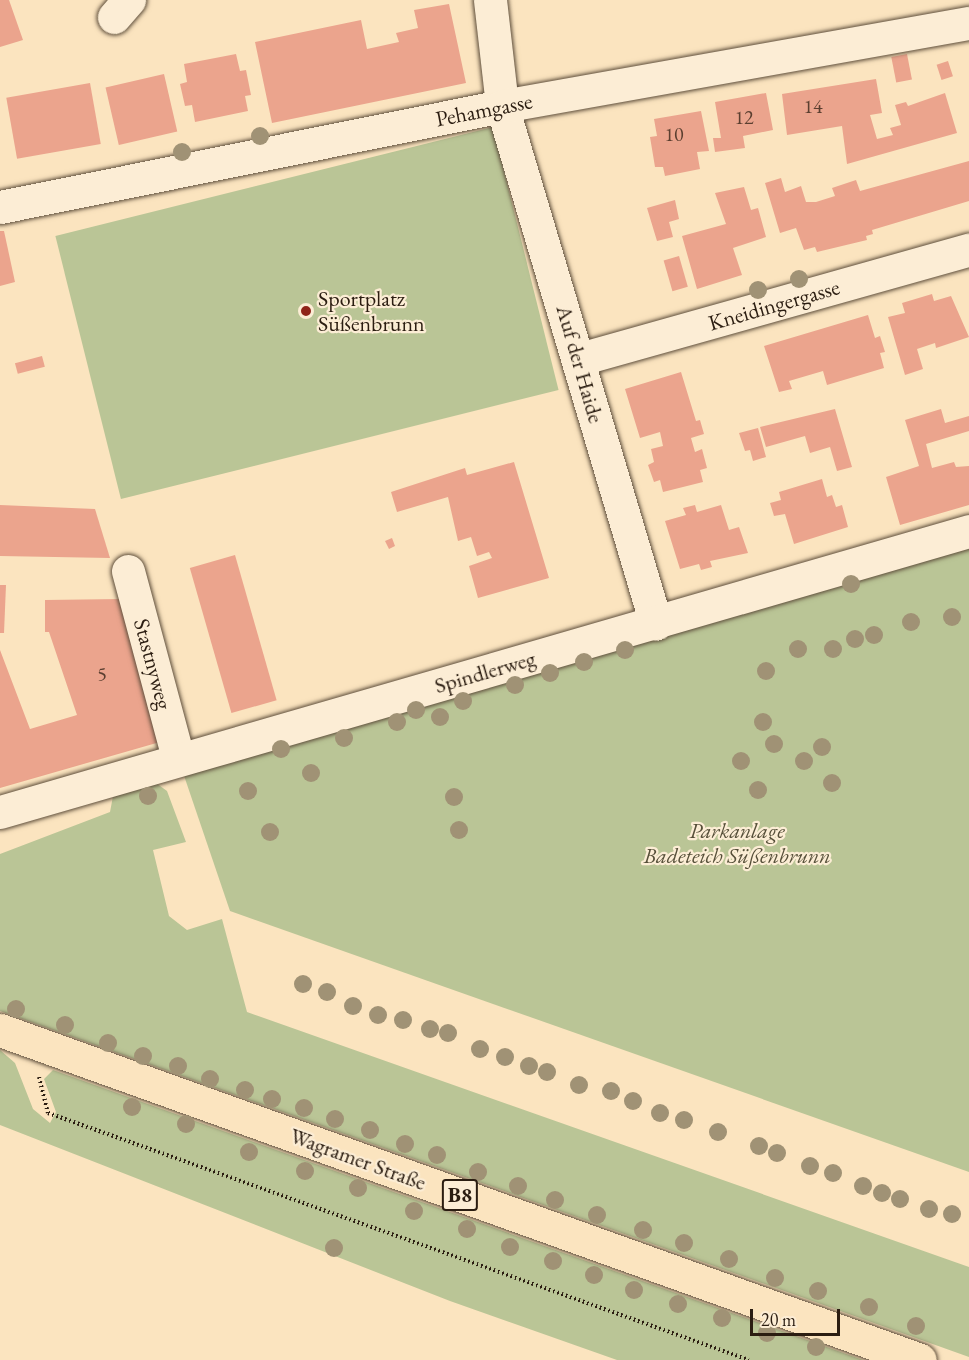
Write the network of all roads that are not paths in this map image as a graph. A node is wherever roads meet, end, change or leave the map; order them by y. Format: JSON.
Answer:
{"nodes":[{"id":1,"x":490,"y":0,"type":"edge"},
{"id":2,"x":967,"y":30,"type":"edge"},
{"id":3,"x":502,"y":106,"type":"junction"},
{"id":4,"x":0,"y":207,"type":"edge"},
{"id":5,"x":969,"y":250,"type":"edge"},
{"id":6,"x":579,"y":359,"type":"junction"},
{"id":7,"x":969,"y":531,"type":"edge"},
{"id":8,"x":128,"y":571,"type":"dead end"},
{"id":9,"x":656,"y":624,"type":"junction"},
{"id":10,"x":178,"y":758,"type":"junction"},
{"id":11,"x":0,"y":812,"type":"edge"},
{"id":12,"x":0,"y":1030,"type":"edge"},
{"id":13,"x":920,"y":1360,"type":"edge"}],
"edges":[{"from":1,"to":3,"type":"street","name":"Auf der Haide"},
{"from":2,"to":3,"type":"street","name":"Pehamgasse"},
{"from":3,"to":4,"type":"street","name":"Pehamgasse"},
{"from":3,"to":6,"type":"street","name":"Auf der Haide"},
{"from":5,"to":6,"type":"street","name":"Kneidingergasse"},
{"from":6,"to":9,"type":"street","name":"Auf der Haide"},
{"from":7,"to":9,"type":"street","name":"Spindlerweg"},
{"from":8,"to":10,"type":"street","name":"Stastnyweg"},
{"from":9,"to":10,"type":"street","name":"Spindlerweg"},
{"from":10,"to":11,"type":"street","name":"Spindlerweg"},
{"from":12,"to":13,"type":"main road","name":"Wagramer Straße","number":"B8"}]}
